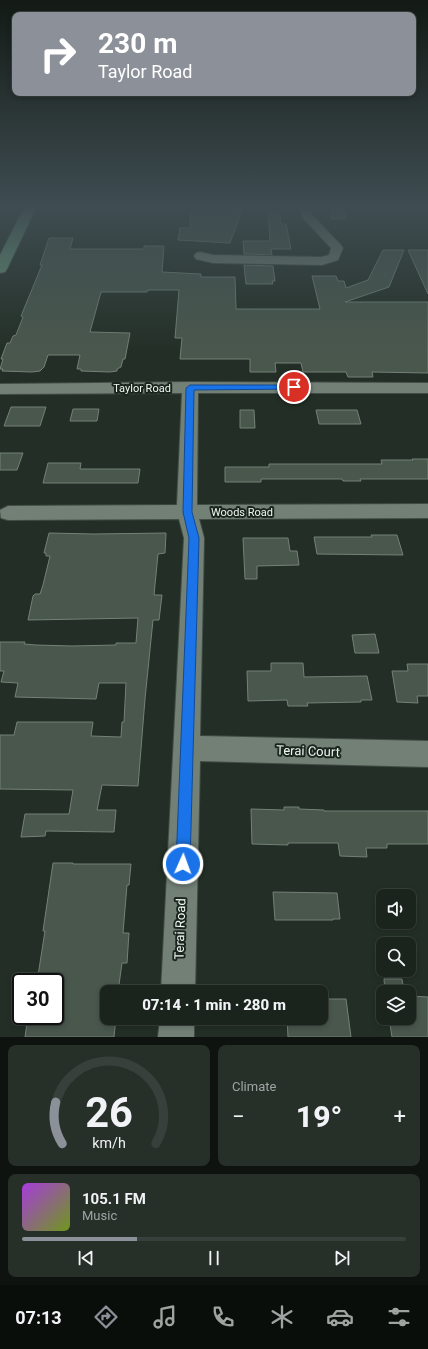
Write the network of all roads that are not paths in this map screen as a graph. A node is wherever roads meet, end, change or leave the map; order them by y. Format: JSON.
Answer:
{"nodes":[{"id":1,"x":7,"y":254,"type":"edge"},
{"id":2,"x":335,"y":254,"type":"edge"},
{"id":3,"x":200,"y":256,"type":"dead end"},
{"id":4,"x":0,"y":269,"type":"edge"},
{"id":5,"x":190,"y":388,"type":"junction"},
{"id":6,"x":428,"y":388,"type":"edge"},
{"id":7,"x":0,"y":389,"type":"edge"},
{"id":8,"x":428,"y":511,"type":"edge"},
{"id":9,"x":187,"y":512,"type":"junction"},
{"id":10,"x":8,"y":513,"type":"dead end"},
{"id":11,"x":187,"y":748,"type":"junction"},
{"id":12,"x":428,"y":754,"type":"edge"},
{"id":13,"x":178,"y":985,"type":"edge"},
{"id":14,"x":177,"y":1025,"type":"edge"},
{"id":15,"x":176,"y":1037,"type":"edge"}],
"edges":[{"from":1,"to":4,"type":"main road"},
{"from":2,"to":3,"type":"street"},
{"from":5,"to":6,"type":"street","name":"Taylor Road"},
{"from":5,"to":7,"type":"street","name":"Taylor Road"},
{"from":5,"to":9,"type":"street","name":"Terai Road"},
{"from":8,"to":9,"type":"street","name":"Woods Road"},
{"from":9,"to":10,"type":"street","name":"Woods Road"},
{"from":9,"to":11,"type":"street","name":"Terai Road"},
{"from":11,"to":12,"type":"street","name":"Terai Court"},
{"from":11,"to":13,"type":"street","name":"Terai Road"},
{"from":14,"to":15,"type":"street"}]}
